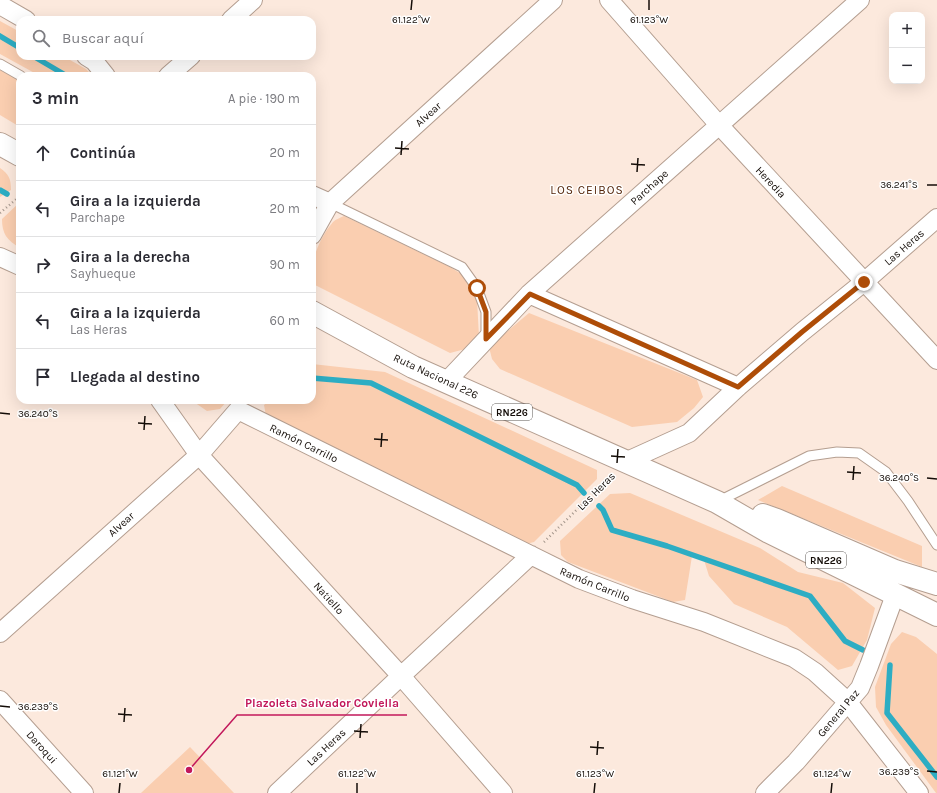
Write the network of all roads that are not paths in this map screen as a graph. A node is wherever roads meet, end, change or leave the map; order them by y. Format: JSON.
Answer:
{"nodes":[{"id":1,"x":253,"y":0,"type":"edge"},
{"id":2,"x":553,"y":0,"type":"edge"},
{"id":3,"x":609,"y":0,"type":"edge"},
{"id":4,"x":860,"y":0,"type":"edge"},
{"id":5,"x":0,"y":5,"type":"edge"},
{"id":6,"x":19,"y":16,"type":"edge"},
{"id":7,"x":235,"y":16,"type":"edge"},
{"id":8,"x":94,"y":60,"type":"edge"},
{"id":9,"x":186,"y":60,"type":"edge"},
{"id":10,"x":0,"y":64,"type":"edge"},
{"id":11,"x":103,"y":72,"type":"edge"},
{"id":12,"x":173,"y":72,"type":"edge"},
{"id":13,"x":16,"y":73,"type":"edge"},
{"id":14,"x":719,"y":125,"type":"junction"},
{"id":15,"x":0,"y":144,"type":"edge"},
{"id":16,"x":16,"y":153,"type":"edge"},
{"id":17,"x":316,"y":197,"type":"edge"},
{"id":18,"x":330,"y":203,"type":"junction"},
{"id":19,"x":937,"y":218,"type":"edge"},
{"id":20,"x":316,"y":228,"type":"edge"},
{"id":21,"x":0,"y":257,"type":"edge"},
{"id":22,"x":16,"y":264,"type":"edge"},
{"id":23,"x":864,"y":282,"type":"junction"},
{"id":24,"x":530,"y":294,"type":"junction"},
{"id":25,"x":316,"y":314,"type":"edge"},
{"id":26,"x":486,"y":339,"type":"junction"},
{"id":27,"x":937,"y":360,"type":"edge"},
{"id":28,"x":446,"y":382,"type":"junction"},
{"id":29,"x":738,"y":387,"type":"junction"},
{"id":30,"x":163,"y":404,"type":"edge"},
{"id":31,"x":238,"y":410,"type":"joint"},
{"id":32,"x":199,"y":454,"type":"junction"},
{"id":33,"x":625,"y":462,"type":"junction"},
{"id":34,"x":717,"y":502,"type":"junction"},
{"id":35,"x":937,"y":545,"type":"edge"},
{"id":36,"x":531,"y":556,"type":"junction"},
{"id":37,"x":937,"y":584,"type":"edge"},
{"id":38,"x":895,"y":595,"type":"junction"},
{"id":39,"x":937,"y":615,"type":"edge"},
{"id":40,"x":0,"y":633,"type":"edge"},
{"id":41,"x":401,"y":676,"type":"junction"},
{"id":42,"x":0,"y":700,"type":"edge"},
{"id":43,"x":847,"y":701,"type":"junction"},
{"id":44,"x":84,"y":793,"type":"edge"},
{"id":45,"x":277,"y":793,"type":"edge"},
{"id":46,"x":503,"y":793,"type":"edge"},
{"id":47,"x":765,"y":793,"type":"edge"},
{"id":48,"x":919,"y":793,"type":"edge"}],
"edges":[{"from":1,"to":7,"type":"street"},
{"from":2,"to":18,"type":"street","name":"Alvear"},
{"from":3,"to":14,"type":"street","name":"Heredia"},
{"from":4,"to":14,"type":"street","name":"Parchape"},
{"from":5,"to":6,"type":"street"},
{"from":8,"to":11,"type":"street"},
{"from":9,"to":12,"type":"street"},
{"from":10,"to":13,"type":"lane"},
{"from":14,"to":23,"type":"street","name":"Heredia"},
{"from":14,"to":24,"type":"street","name":"Parchape"},
{"from":15,"to":16,"type":"highway"},
{"from":17,"to":18,"type":"street"},
{"from":18,"to":20,"type":"street","name":"Alvear"},
{"from":18,"to":26,"type":"lane"},
{"from":19,"to":23,"type":"street","name":"Las Heras"},
{"from":21,"to":22,"type":"street"},
{"from":23,"to":27,"type":"street","name":"Heredia"},
{"from":23,"to":29,"type":"street","name":"Las Heras"},
{"from":24,"to":26,"type":"street","name":"Parchape"},
{"from":24,"to":29,"type":"street"},
{"from":25,"to":28,"type":"highway","name":"Ruta Nacional 226","number":"RN226"},
{"from":26,"to":28,"type":"street","name":"Parchape"},
{"from":28,"to":33,"type":"highway","name":"Ruta Nacional 226","number":"RN226"},
{"from":29,"to":33,"type":"street","name":"Las Heras"},
{"from":30,"to":32,"type":"street","name":"Natiello"},
{"from":31,"to":32,"type":"street","name":"Alvear"},
{"from":31,"to":36,"type":"street","name":"Ramón Carrillo"},
{"from":32,"to":40,"type":"street","name":"Alvear"},
{"from":32,"to":41,"type":"street","name":"Natiello"},
{"from":33,"to":34,"type":"highway","name":"Ruta Nacional 226","number":"RN226"},
{"from":34,"to":35,"type":"lane"},
{"from":34,"to":37,"type":"highway","name":"Ruta Nacional 226","number":"RN226"},
{"from":34,"to":38,"type":"highway","name":"Ruta Nacional 226","number":"RN226"},
{"from":36,"to":41,"type":"street","name":"Las Heras"},
{"from":36,"to":43,"type":"street","name":"Ramón Carrillo"},
{"from":38,"to":39,"type":"highway","name":"Ruta Nacional 226","number":"RN226"},
{"from":38,"to":43,"type":"street","name":"General Paz"},
{"from":41,"to":45,"type":"street","name":"Las Heras"},
{"from":41,"to":46,"type":"street","name":"Natiello"},
{"from":42,"to":44,"type":"street","name":"Daroqui"},
{"from":43,"to":47,"type":"street","name":"General Paz"},
{"from":43,"to":48,"type":"street","name":"Ramón Carrillo"}]}
